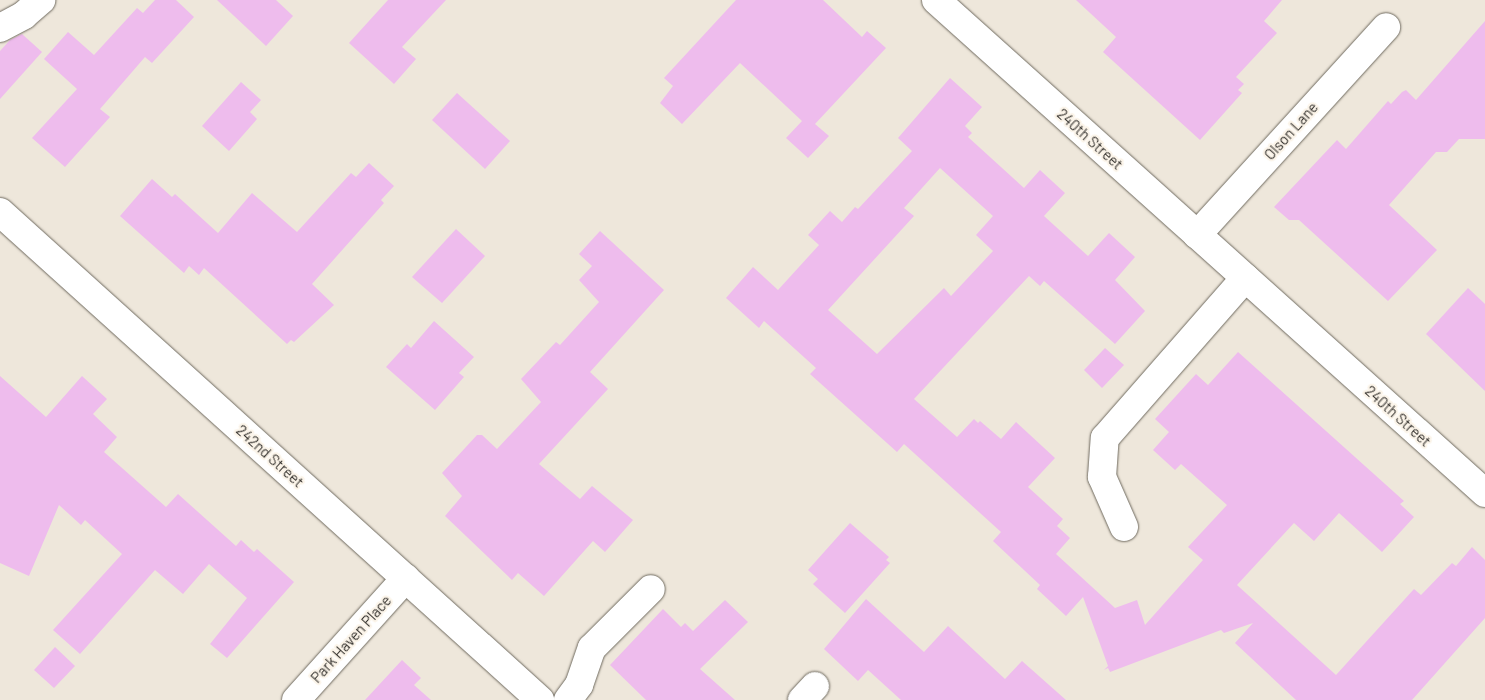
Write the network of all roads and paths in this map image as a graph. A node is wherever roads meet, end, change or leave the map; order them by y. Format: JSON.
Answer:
{"nodes":[{"id":1,"x":41,"y":0,"type":"edge"},
{"id":2,"x":936,"y":0,"type":"edge"},
{"id":3,"x":1386,"y":27,"type":"dead end"},
{"id":4,"x":0,"y":28,"type":"edge"},
{"id":5,"x":0,"y":212,"type":"edge"},
{"id":6,"x":1197,"y":235,"type":"junction"},
{"id":7,"x":1245,"y":278,"type":"junction"},
{"id":8,"x":1485,"y":493,"type":"edge"},
{"id":9,"x":1124,"y":527,"type":"dead end"},
{"id":10,"x":406,"y":578,"type":"junction"},
{"id":11,"x":651,"y":589,"type":"dead end"},
{"id":12,"x":296,"y":700,"type":"edge"},
{"id":13,"x":540,"y":700,"type":"edge"},
{"id":14,"x":568,"y":700,"type":"edge"}],
"edges":[{"from":1,"to":4,"type":"street"},
{"from":2,"to":6,"type":"street","name":"240th Street"},
{"from":3,"to":6,"type":"street","name":"Olson Lane"},
{"from":5,"to":10,"type":"street","name":"242nd Street"},
{"from":6,"to":7,"type":"street","name":"240th Street"},
{"from":7,"to":8,"type":"street","name":"240th Street"},
{"from":7,"to":9,"type":"street"},
{"from":10,"to":12,"type":"street","name":"Park Haven Place"},
{"from":10,"to":13,"type":"street","name":"242nd Street"},
{"from":11,"to":14,"type":"street"}]}
